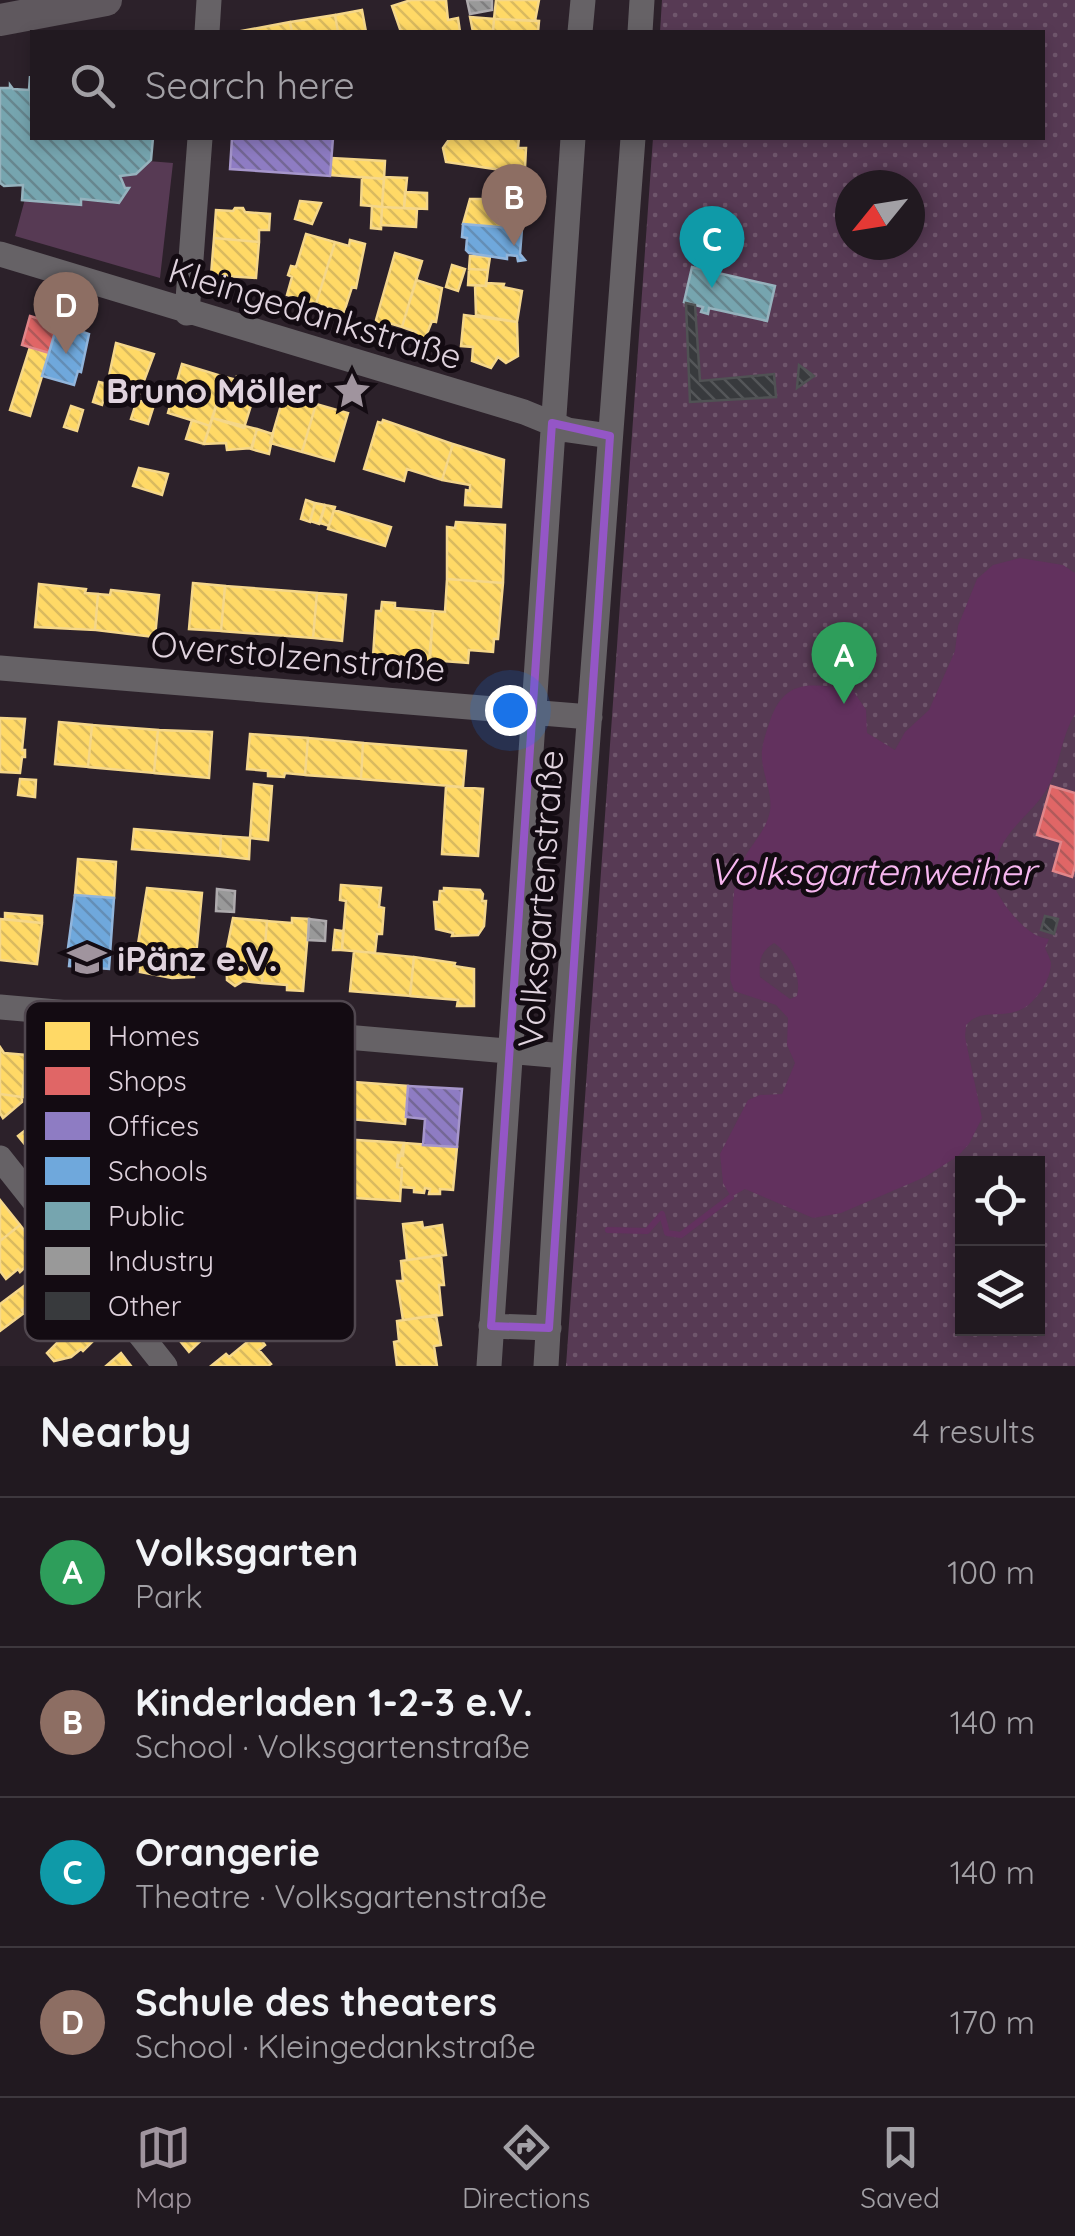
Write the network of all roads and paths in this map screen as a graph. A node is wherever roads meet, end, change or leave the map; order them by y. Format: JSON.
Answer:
{"nodes":[{"id":1,"x":106,"y":0,"type":"edge"},
{"id":2,"x":210,"y":0,"type":"edge"},
{"id":3,"x":583,"y":0,"type":"edge"},
{"id":4,"x":642,"y":0,"type":"edge"},
{"id":5,"x":0,"y":20,"type":"edge"},
{"id":6,"x":207,"y":30,"type":"edge"},
{"id":7,"x":580,"y":30,"type":"edge"},
{"id":8,"x":640,"y":30,"type":"edge"},
{"id":9,"x":200,"y":140,"type":"edge"},
{"id":10,"x":573,"y":140,"type":"edge"},
{"id":11,"x":633,"y":140,"type":"edge"},
{"id":12,"x":0,"y":254,"type":"edge"},
{"id":13,"x":187,"y":313,"type":"junction"},
{"id":14,"x":552,"y":423,"type":"junction"},
{"id":15,"x":610,"y":436,"type":"junction"},
{"id":16,"x":0,"y":668,"type":"edge"},
{"id":17,"x":536,"y":711,"type":"junction"},
{"id":18,"x":590,"y":717,"type":"junction"},
{"id":19,"x":0,"y":1007,"type":"edge"},
{"id":20,"x":25,"y":1009,"type":"edge"},
{"id":21,"x":355,"y":1038,"type":"edge"},
{"id":22,"x":509,"y":1052,"type":"junction"},
{"id":23,"x":564,"y":1056,"type":"junction"},
{"id":24,"x":0,"y":1158,"type":"edge"},
{"id":25,"x":25,"y":1190,"type":"edge"},
{"id":26,"x":492,"y":1326,"type":"junction"},
{"id":27,"x":549,"y":1328,"type":"junction"},
{"id":28,"x":145,"y":1341,"type":"edge"},
{"id":29,"x":165,"y":1366,"type":"edge"},
{"id":30,"x":489,"y":1366,"type":"edge"},
{"id":31,"x":546,"y":1366,"type":"edge"}],
"edges":[{"from":1,"to":5,"type":"main road"},
{"from":2,"to":6,"type":"street"},
{"from":3,"to":7,"type":"street"},
{"from":4,"to":8,"type":"street"},
{"from":9,"to":13,"type":"street"},
{"from":10,"to":14,"type":"street","name":"Volksgartenstraße"},
{"from":11,"to":15,"type":"street","name":"Volksgartenstraße"},
{"from":12,"to":13,"type":"street","name":"Kleingedankstraße"},
{"from":13,"to":14,"type":"street","name":"Kleingedankstraße"},
{"from":14,"to":15,"type":"street","name":"Kleingedankstraße"},
{"from":14,"to":17,"type":"street","name":"Volksgartenstraße"},
{"from":15,"to":18,"type":"street","name":"Volksgartenstraße"},
{"from":16,"to":17,"type":"street","name":"Overstolzenstraße"},
{"from":17,"to":18,"type":"street","name":"Overstolzenstraße"},
{"from":17,"to":22,"type":"street","name":"Volksgartenstraße"},
{"from":18,"to":23,"type":"street","name":"Volksgartenstraße"},
{"from":19,"to":20,"type":"street"},
{"from":21,"to":22,"type":"street"},
{"from":22,"to":23,"type":"street"},
{"from":22,"to":26,"type":"street","name":"Volksgartenstraße"},
{"from":23,"to":27,"type":"street","name":"Volksgartenstraße"},
{"from":24,"to":25,"type":"street"},
{"from":26,"to":27,"type":"street"},
{"from":26,"to":30,"type":"street","name":"Volksgartenstraße"},
{"from":27,"to":31,"type":"street","name":"Volksgartenstraße"},
{"from":28,"to":29,"type":"street"}]}
